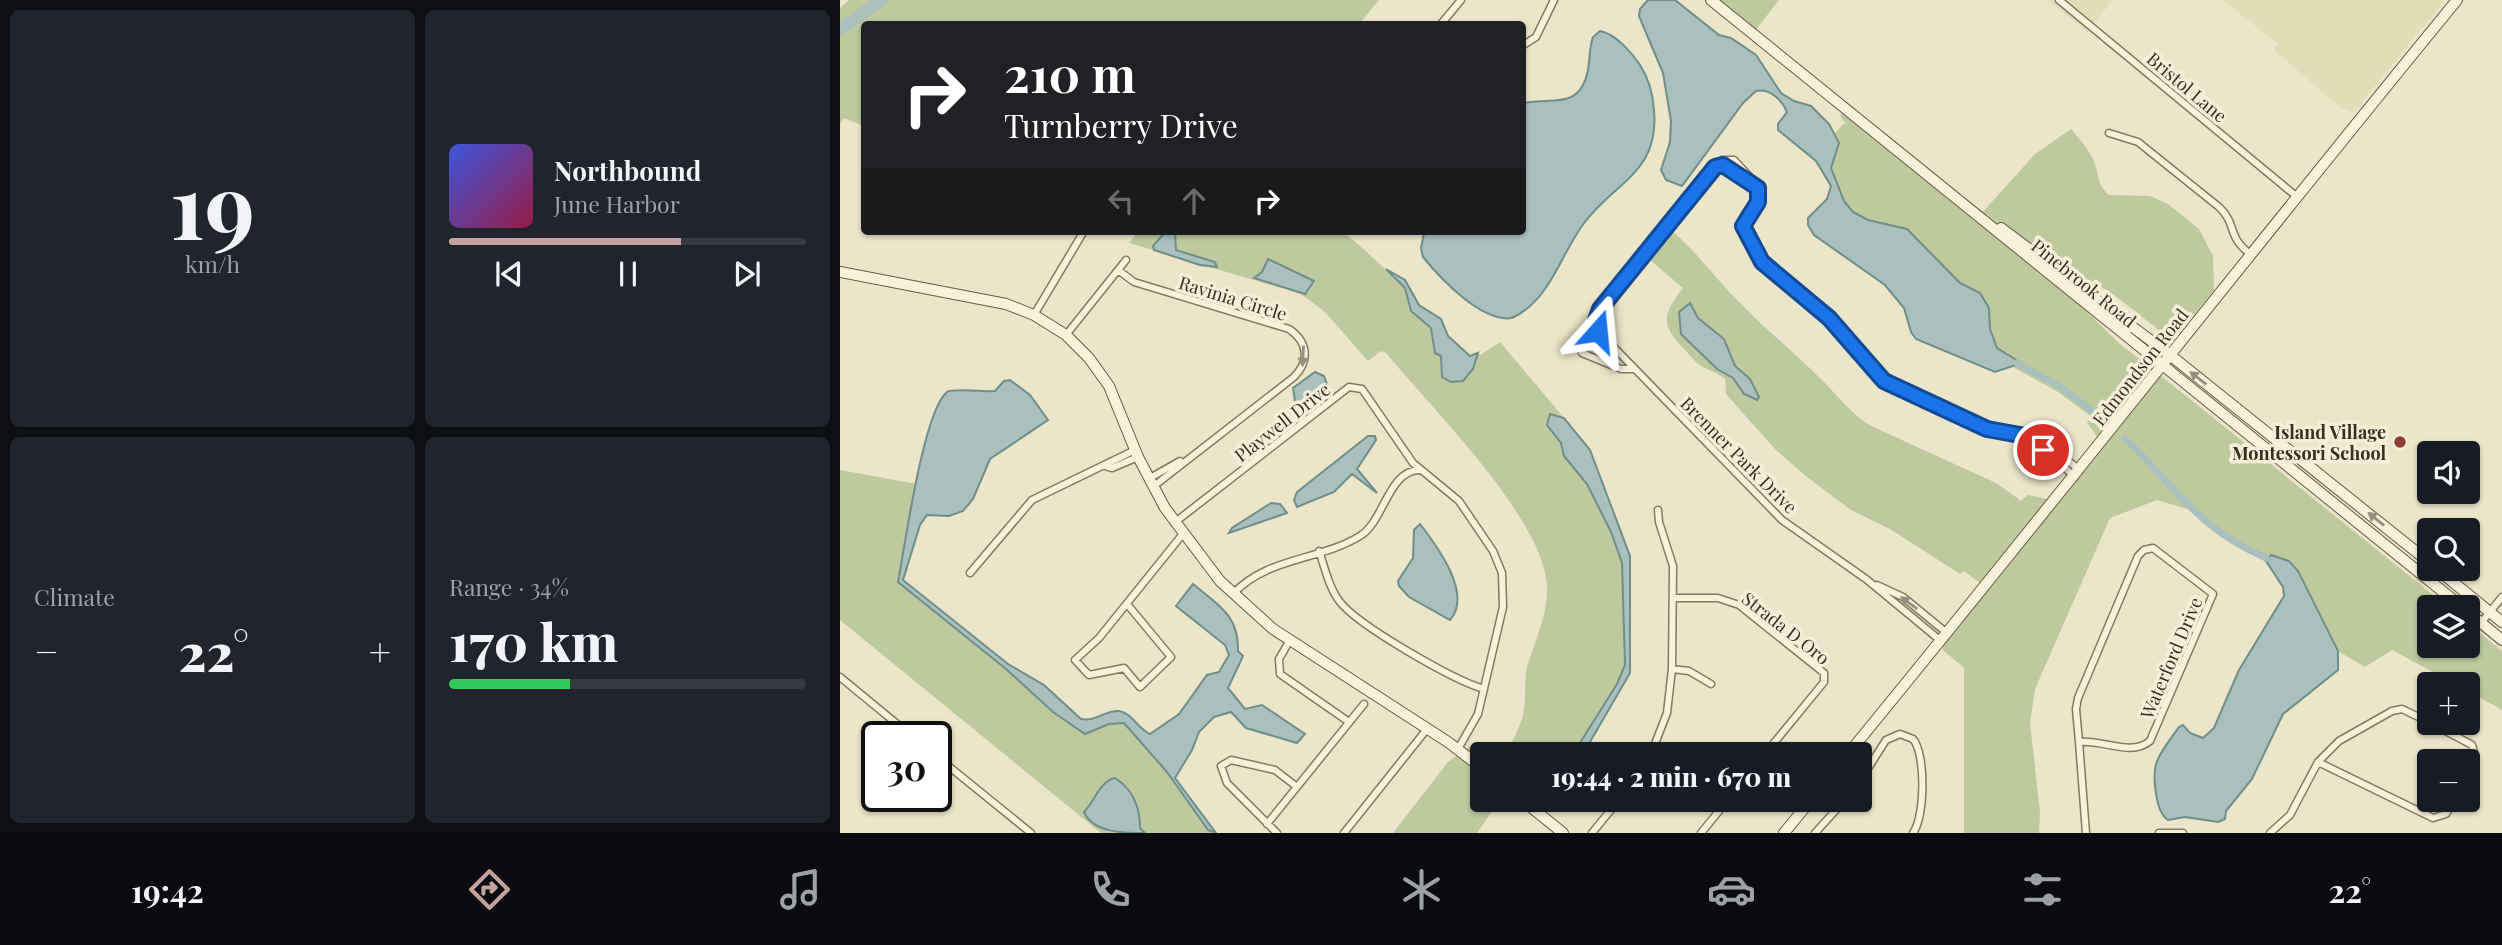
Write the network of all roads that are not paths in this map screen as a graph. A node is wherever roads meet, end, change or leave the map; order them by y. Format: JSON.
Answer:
{"nodes":[{"id":1,"x":1461,"y":0,"type":"edge"},
{"id":2,"x":1554,"y":0,"type":"edge"},
{"id":3,"x":1711,"y":0,"type":"edge"},
{"id":4,"x":2059,"y":0,"type":"edge"},
{"id":5,"x":2457,"y":0,"type":"edge"},
{"id":6,"x":1444,"y":21,"type":"edge"},
{"id":7,"x":1526,"y":43,"type":"edge"},
{"id":8,"x":2109,"y":133,"type":"dead end"},
{"id":9,"x":1948,"y":193,"type":"junction"},
{"id":10,"x":2296,"y":196,"type":"junction"},
{"id":11,"x":1082,"y":235,"type":"edge"},
{"id":12,"x":2249,"y":253,"type":"junction"},
{"id":13,"x":1126,"y":260,"type":"dead end"},
{"id":14,"x":1118,"y":270,"type":"junction"},
{"id":15,"x":840,"y":272,"type":"edge"},
{"id":16,"x":1034,"y":315,"type":"junction"},
{"id":17,"x":1597,"y":317,"type":"junction"},
{"id":18,"x":1066,"y":335,"type":"junction"},
{"id":19,"x":2170,"y":355,"type":"junction"},
{"id":20,"x":2161,"y":367,"type":"junction"},
{"id":21,"x":1633,"y":369,"type":"junction"},
{"id":22,"x":1136,"y":454,"type":"junction"},
{"id":23,"x":1422,"y":470,"type":"junction"},
{"id":24,"x":2077,"y":473,"type":"junction"},
{"id":25,"x":1152,"y":482,"type":"junction"},
{"id":26,"x":1658,"y":510,"type":"dead end"},
{"id":27,"x":1174,"y":523,"type":"junction"},
{"id":28,"x":1182,"y":535,"type":"junction"},
{"id":29,"x":1359,"y":536,"type":"junction"},
{"id":30,"x":1363,"y":545,"type":"dead end"},
{"id":31,"x":1319,"y":551,"type":"junction"},
{"id":32,"x":2417,"y":552,"type":"edge"},
{"id":33,"x":970,"y":573,"type":"dead end"},
{"id":34,"x":2452,"y":581,"type":"edge"},
{"id":35,"x":1233,"y":594,"type":"junction"},
{"id":36,"x":2447,"y":595,"type":"edge"},
{"id":37,"x":2502,"y":597,"type":"edge"},
{"id":38,"x":1672,"y":598,"type":"junction"},
{"id":39,"x":1127,"y":604,"type":"junction"},
{"id":40,"x":2490,"y":612,"type":"junction"},
{"id":41,"x":2502,"y":622,"type":"edge"},
{"id":42,"x":2481,"y":623,"type":"joint"},
{"id":43,"x":1944,"y":637,"type":"junction"},
{"id":44,"x":1290,"y":640,"type":"junction"},
{"id":45,"x":2502,"y":640,"type":"edge"},
{"id":46,"x":1672,"y":668,"type":"junction"},
{"id":47,"x":840,"y":677,"type":"edge"},
{"id":48,"x":1711,"y":684,"type":"dead end"},
{"id":49,"x":1484,"y":689,"type":"junction"},
{"id":50,"x":1364,"y":704,"type":"dead end"},
{"id":51,"x":2417,"y":717,"type":"edge"},
{"id":52,"x":894,"y":721,"type":"edge"},
{"id":53,"x":1349,"y":722,"type":"junction"},
{"id":54,"x":1427,"y":729,"type":"junction"},
{"id":55,"x":2454,"y":735,"type":"edge"},
{"id":56,"x":1656,"y":742,"type":"edge"},
{"id":57,"x":1775,"y":742,"type":"edge"},
{"id":58,"x":1858,"y":742,"type":"edge"},
{"id":59,"x":2079,"y":742,"type":"junction"},
{"id":60,"x":1458,"y":749,"type":"junction"},
{"id":61,"x":2473,"y":749,"type":"edge"},
{"id":62,"x":1470,"y":758,"type":"edge"},
{"id":63,"x":2318,"y":762,"type":"junction"},
{"id":64,"x":1872,"y":763,"type":"edge"},
{"id":65,"x":952,"y":769,"type":"edge"},
{"id":66,"x":1297,"y":787,"type":"junction"},
{"id":67,"x":2417,"y":810,"type":"edge"},
{"id":68,"x":1537,"y":812,"type":"edge"},
{"id":69,"x":1609,"y":812,"type":"edge"},
{"id":70,"x":1718,"y":812,"type":"edge"},
{"id":71,"x":1801,"y":812,"type":"edge"},
{"id":72,"x":1834,"y":812,"type":"edge"},
{"id":73,"x":2421,"y":812,"type":"edge"},
{"id":74,"x":2446,"y":812,"type":"edge"},
{"id":75,"x":1267,"y":824,"type":"junction"},
{"id":76,"x":1031,"y":833,"type":"edge"},
{"id":77,"x":1277,"y":833,"type":"edge"},
{"id":78,"x":1344,"y":833,"type":"edge"},
{"id":79,"x":1563,"y":833,"type":"edge"},
{"id":80,"x":1592,"y":833,"type":"edge"},
{"id":81,"x":1701,"y":833,"type":"edge"},
{"id":82,"x":1784,"y":833,"type":"edge"},
{"id":83,"x":1815,"y":833,"type":"edge"},
{"id":84,"x":1913,"y":833,"type":"edge"},
{"id":85,"x":2086,"y":833,"type":"edge"},
{"id":86,"x":2159,"y":833,"type":"edge"},
{"id":87,"x":2183,"y":833,"type":"edge"},
{"id":88,"x":2270,"y":833,"type":"edge"}],
"edges":[{"from":1,"to":6,"type":"street"},
{"from":2,"to":7,"type":"street"},
{"from":3,"to":9,"type":"street","name":"Pinebrook Road"},
{"from":4,"to":10,"type":"street","name":"Bristol Lane"},
{"from":5,"to":10,"type":"street","name":"Edmondson Road"},
{"from":8,"to":12,"type":"street"},
{"from":9,"to":19,"type":"street","name":"Pinebrook Road"},
{"from":9,"to":20,"type":"street","name":"Pinebrook Road"},
{"from":10,"to":12,"type":"street","name":"Edmondson Road"},
{"from":11,"to":16,"type":"street"},
{"from":12,"to":19,"type":"street","name":"Edmondson Road"},
{"from":13,"to":14,"type":"street"},
{"from":14,"to":18,"type":"street"},
{"from":14,"to":25,"type":"street","name":"Ravinia Circle","one_way":true},
{"from":15,"to":16,"type":"street"},
{"from":16,"to":18,"type":"street"},
{"from":17,"to":21,"type":"street","name":"Brenner Park Drive"},
{"from":17,"to":21,"type":"street"},
{"from":17,"to":24,"type":"street"},
{"from":18,"to":22,"type":"street"},
{"from":19,"to":20,"type":"street","name":"Edmondson Road"},
{"from":32,"to":19,"type":"street","name":"Pinebrook Road","one_way":true},
{"from":20,"to":24,"type":"street","name":"Edmondson Road"},
{"from":20,"to":36,"type":"street","name":"Pinebrook Road"},
{"from":21,"to":43,"type":"street","name":"Brenner Park Drive"},
{"from":22,"to":25,"type":"street"},
{"from":22,"to":33,"type":"street"},
{"from":23,"to":27,"type":"street","name":"Playwell Drive"},
{"from":23,"to":29,"type":"street"},
{"from":23,"to":49,"type":"street"},
{"from":24,"to":43,"type":"street","name":"Edmondson Road"},
{"from":25,"to":27,"type":"street"},
{"from":26,"to":38,"type":"street"},
{"from":27,"to":28,"type":"street"},
{"from":28,"to":35,"type":"street"},
{"from":28,"to":39,"type":"street"},
{"from":29,"to":30,"type":"street"},
{"from":29,"to":31,"type":"street"},
{"from":31,"to":35,"type":"street"},
{"from":31,"to":49,"type":"street"},
{"from":34,"to":40,"type":"street"},
{"from":35,"to":44,"type":"street"},
{"from":37,"to":40,"type":"street"},
{"from":38,"to":46,"type":"street"},
{"from":38,"to":57,"type":"street","name":"Strada D Oro"},
{"from":39,"to":39,"type":"street"},
{"from":40,"to":41,"type":"street"},
{"from":40,"to":42,"type":"street"},
{"from":42,"to":45,"type":"street"},
{"from":43,"to":58,"type":"street","name":"Edmondson Road"},
{"from":44,"to":53,"type":"street"},
{"from":44,"to":54,"type":"street"},
{"from":46,"to":48,"type":"street"},
{"from":46,"to":56,"type":"street"},
{"from":47,"to":52,"type":"street"},
{"from":49,"to":60,"type":"street"},
{"from":50,"to":53,"type":"street"},
{"from":51,"to":63,"type":"street"},
{"from":53,"to":66,"type":"street"},
{"from":54,"to":60,"type":"street"},
{"from":54,"to":78,"type":"street"},
{"from":55,"to":61,"type":"street"},
{"from":59,"to":59,"type":"street","name":"Waterford Drive"},
{"from":59,"to":85,"type":"street","name":"Waterford Drive"},
{"from":60,"to":62,"type":"street"},
{"from":63,"to":67,"type":"street"},
{"from":63,"to":88,"type":"street"},
{"from":64,"to":84,"type":"street"},
{"from":65,"to":76,"type":"street"},
{"from":66,"to":75,"type":"street"},
{"from":66,"to":75,"type":"street"},
{"from":68,"to":79,"type":"street"},
{"from":69,"to":80,"type":"street"},
{"from":70,"to":81,"type":"street"},
{"from":71,"to":82,"type":"street"},
{"from":72,"to":83,"type":"street"},
{"from":73,"to":74,"type":"street"},
{"from":75,"to":77,"type":"street"},
{"from":86,"to":87,"type":"street"}]}
